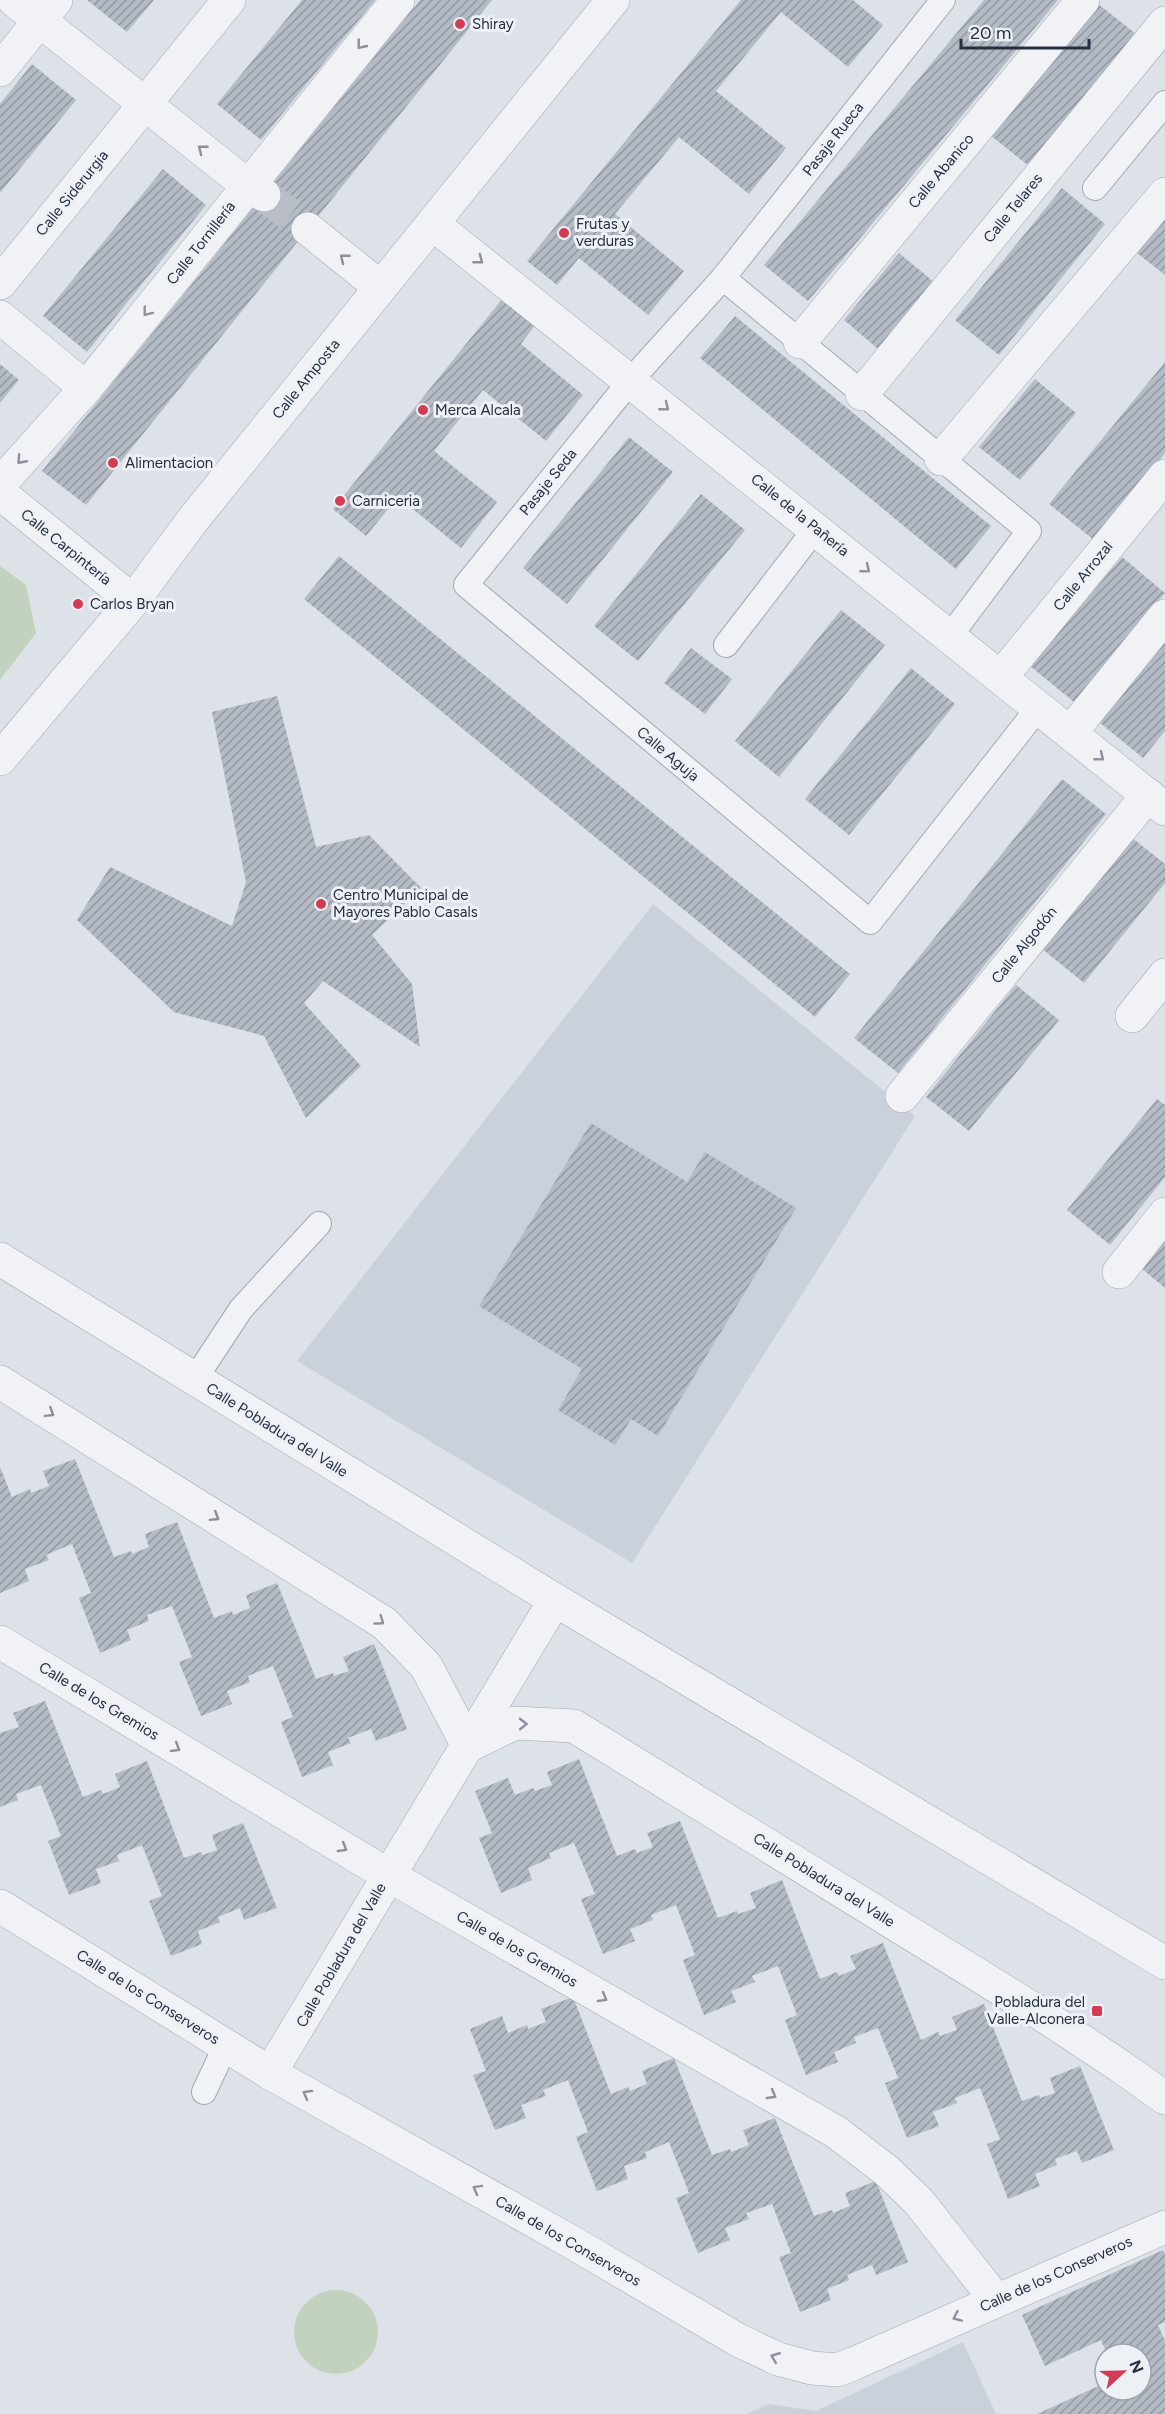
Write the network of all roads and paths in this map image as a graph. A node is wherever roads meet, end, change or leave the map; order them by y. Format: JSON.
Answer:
{"nodes":[{"id":1,"x":14,"y":0,"type":"edge"},
{"id":2,"x":229,"y":0,"type":"edge"},
{"id":3,"x":398,"y":0,"type":"edge"},
{"id":4,"x":612,"y":0,"type":"edge"},
{"id":5,"x":943,"y":0,"type":"edge"},
{"id":6,"x":1083,"y":0,"type":"edge"},
{"id":7,"x":47,"y":10,"type":"edge"},
{"id":8,"x":1165,"y":23,"type":"edge"},
{"id":9,"x":0,"y":70,"type":"edge"},
{"id":10,"x":1165,"y":103,"type":"edge"},
{"id":11,"x":145,"y":104,"type":"junction"},
{"id":12,"x":1095,"y":188,"type":"dead end"},
{"id":13,"x":256,"y":190,"type":"junction"},
{"id":14,"x":1165,"y":194,"type":"edge"},
{"id":15,"x":433,"y":224,"type":"junction"},
{"id":16,"x":308,"y":229,"type":"tunnel mouth"},
{"id":17,"x":723,"y":278,"type":"junction"},
{"id":18,"x":0,"y":283,"type":"edge"},
{"id":19,"x":380,"y":287,"type":"junction"},
{"id":20,"x":0,"y":317,"type":"edge"},
{"id":21,"x":800,"y":342,"type":"junction"},
{"id":22,"x":631,"y":380,"type":"junction"},
{"id":23,"x":86,"y":388,"type":"junction"},
{"id":24,"x":862,"y":394,"type":"junction"},
{"id":25,"x":941,"y":459,"type":"junction"},
{"id":26,"x":1165,"y":476,"type":"edge"},
{"id":27,"x":0,"y":484,"type":"edge"},
{"id":28,"x":0,"y":493,"type":"edge"},
{"id":29,"x":816,"y":528,"type":"junction"},
{"id":30,"x":466,"y":585,"type":"joint"},
{"id":31,"x":133,"y":601,"type":"junction"},
{"id":32,"x":1165,"y":616,"type":"edge"},
{"id":33,"x":950,"y":636,"type":"junction"},
{"id":34,"x":726,"y":645,"type":"dead end"},
{"id":35,"x":1001,"y":677,"type":"junction"},
{"id":36,"x":1039,"y":707,"type":"junction"},
{"id":37,"x":1070,"y":733,"type":"junction"},
{"id":38,"x":0,"y":759,"type":"edge"},
{"id":39,"x":1157,"y":802,"type":"edge"},
{"id":40,"x":1165,"y":975,"type":"edge"},
{"id":41,"x":1132,"y":1016,"type":"dead end"},
{"id":42,"x":902,"y":1096,"type":"dead end"},
{"id":43,"x":1165,"y":1214,"type":"edge"},
{"id":44,"x":319,"y":1224,"type":"dead end"},
{"id":45,"x":0,"y":1259,"type":"edge"},
{"id":46,"x":1119,"y":1272,"type":"dead end"},
{"id":47,"x":195,"y":1379,"type":"junction"},
{"id":48,"x":0,"y":1382,"type":"edge"},
{"id":49,"x":555,"y":1600,"type":"junction"},
{"id":50,"x":0,"y":1642,"type":"edge"},
{"id":51,"x":468,"y":1746,"type":"junction"},
{"id":52,"x":388,"y":1875,"type":"junction"},
{"id":53,"x":0,"y":1906,"type":"edge"},
{"id":54,"x":1165,"y":1962,"type":"edge"},
{"id":55,"x":226,"y":2045,"type":"junction"},
{"id":56,"x":270,"y":2073,"type":"junction"},
{"id":57,"x":204,"y":2092,"type":"dead end"},
{"id":58,"x":1165,"y":2098,"type":"edge"},
{"id":59,"x":1165,"y":2227,"type":"edge"},
{"id":60,"x":996,"y":2300,"type":"junction"}],
"edges":[{"from":1,"to":7,"type":"street"},
{"from":2,"to":11,"type":"street","name":"Calle Siderurgia"},
{"from":3,"to":13,"type":"street","name":"Calle Tornillería","one_way":true},
{"from":4,"to":15,"type":"street","name":"Calle Amposta"},
{"from":5,"to":17,"type":"lane","name":"Pasaje Rueca"},
{"from":6,"to":21,"type":"street","name":"Calle Abanico"},
{"from":7,"to":9,"type":"street"},
{"from":7,"to":11,"type":"street"},
{"from":8,"to":24,"type":"street","name":"Calle Telares"},
{"from":10,"to":12,"type":"lane"},
{"from":13,"to":11,"type":"street","one_way":true},
{"from":11,"to":18,"type":"street","name":"Calle Siderurgia"},
{"from":13,"to":23,"type":"street","name":"Calle Tornillería","one_way":true},
{"from":14,"to":25,"type":"street"},
{"from":15,"to":19,"type":"street","name":"Calle Amposta"},
{"from":15,"to":22,"type":"street","name":"Calle de la Pañería","one_way":true},
{"from":19,"to":16,"type":"street","one_way":true},
{"from":17,"to":21,"type":"lane"},
{"from":17,"to":22,"type":"lane","name":"Pasaje Rueca"},
{"from":19,"to":31,"type":"street","name":"Calle Amposta"},
{"from":20,"to":23,"type":"street"},
{"from":21,"to":24,"type":"lane"},
{"from":22,"to":29,"type":"street","name":"Calle de la Pañería","one_way":true},
{"from":22,"to":30,"type":"lane","name":"Pasaje Seda"},
{"from":23,"to":27,"type":"street","name":"Calle Tornillería","one_way":true},
{"from":24,"to":25,"type":"lane"},
{"from":25,"to":33,"type":"lane"},
{"from":26,"to":35,"type":"street","name":"Calle Arrozal"},
{"from":28,"to":31,"type":"street","name":"Calle Carpintería"},
{"from":29,"to":33,"type":"street","name":"Calle de la Pañería","one_way":true},
{"from":29,"to":34,"type":"lane"},
{"from":30,"to":36,"type":"lane","name":"Calle Aguja"},
{"from":31,"to":38,"type":"street","name":"Calle Amposta"},
{"from":32,"to":37,"type":"street"},
{"from":33,"to":35,"type":"street","name":"Calle de la Pañería"},
{"from":35,"to":36,"type":"street","name":"Calle de la Pañería"},
{"from":36,"to":37,"type":"street","name":"Calle de la Pañería"},
{"from":37,"to":39,"type":"street","name":"Calle de la Pañería","one_way":true},
{"from":39,"to":42,"type":"street","name":"Calle Algodón"},
{"from":40,"to":41,"type":"street"},
{"from":43,"to":46,"type":"street"},
{"from":44,"to":47,"type":"lane"},
{"from":45,"to":47,"type":"street","name":"Calle Pobladura del Valle"},
{"from":47,"to":49,"type":"street","name":"Calle Pobladura del Valle"},
{"from":48,"to":51,"type":"street","one_way":true},
{"from":49,"to":51,"type":"street","name":"Calle Pobladura del Valle"},
{"from":49,"to":54,"type":"street","name":"Calle Pobladura del Valle"},
{"from":50,"to":52,"type":"street","name":"Calle de los Gremios","one_way":true},
{"from":51,"to":52,"type":"street","name":"Calle Pobladura del Valle"},
{"from":51,"to":58,"type":"street","name":"Calle Pobladura del Valle","one_way":true},
{"from":52,"to":56,"type":"street","name":"Calle Pobladura del Valle"},
{"from":52,"to":60,"type":"street","name":"Calle de los Gremios","one_way":true},
{"from":53,"to":55,"type":"street","name":"Calle de los Conserveros"},
{"from":55,"to":56,"type":"street","name":"Calle de los Conserveros"},
{"from":55,"to":57,"type":"lane"},
{"from":60,"to":56,"type":"street","name":"Calle de los Conserveros","one_way":true},
{"from":59,"to":60,"type":"street","name":"Calle de los Conserveros"}]}
